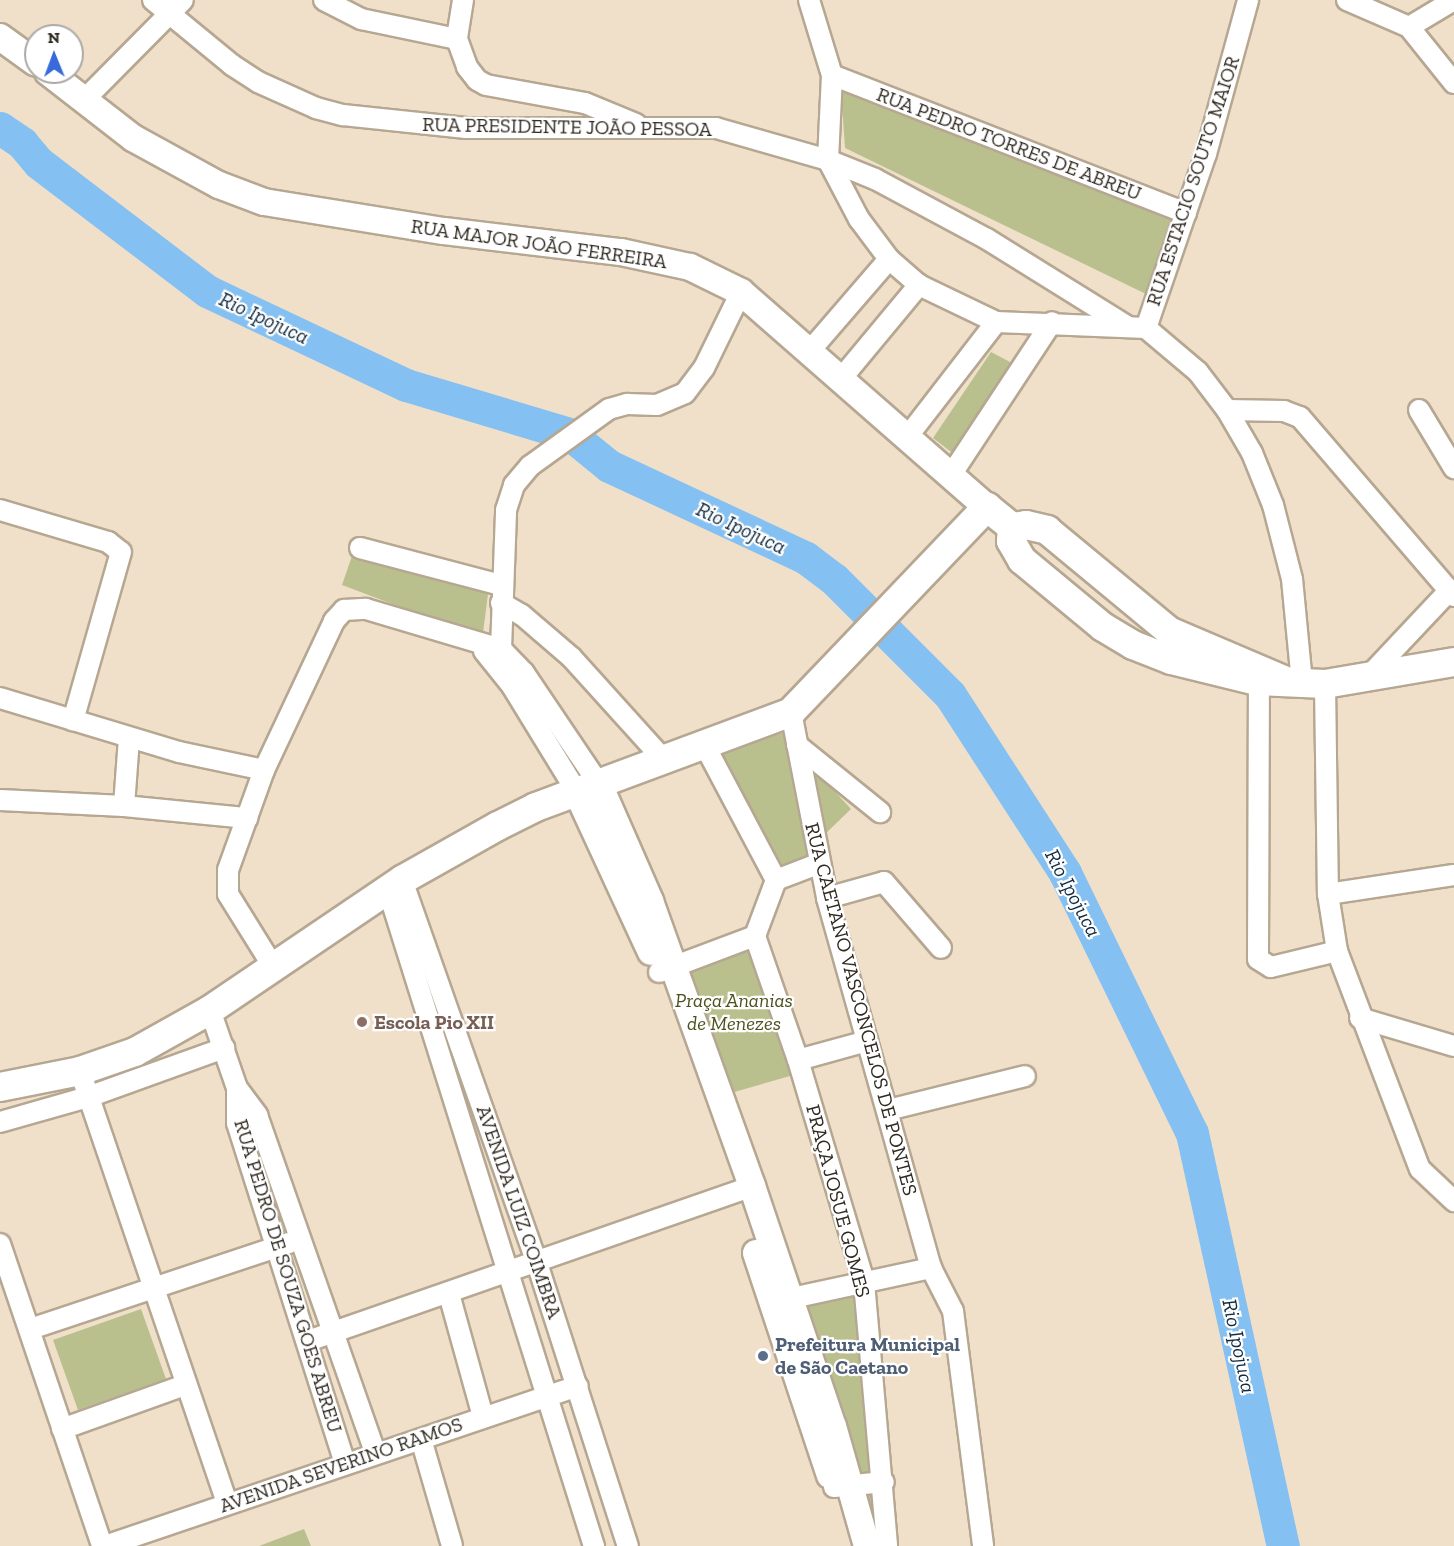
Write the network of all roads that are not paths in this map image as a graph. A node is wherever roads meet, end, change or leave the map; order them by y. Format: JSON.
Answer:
{"nodes":[{"id":1,"x":153,"y":0,"type":"edge"},
{"id":2,"x":324,"y":0,"type":"edge"},
{"id":3,"x":463,"y":0,"type":"edge"},
{"id":4,"x":809,"y":0,"type":"edge"},
{"id":5,"x":1248,"y":0,"type":"edge"},
{"id":6,"x":1347,"y":0,"type":"edge"},
{"id":7,"x":1454,"y":0,"type":"edge"},
{"id":8,"x":176,"y":7,"type":"edge"},
{"id":9,"x":1409,"y":27,"type":"junction"},
{"id":10,"x":0,"y":37,"type":"edge"},
{"id":11,"x":457,"y":39,"type":"junction"},
{"id":12,"x":24,"y":54,"type":"edge"},
{"id":13,"x":832,"y":75,"type":"junction"},
{"id":14,"x":1454,"y":83,"type":"edge"},
{"id":15,"x":64,"y":84,"type":"edge"},
{"id":16,"x":85,"y":99,"type":"junction"},
{"id":17,"x":638,"y":125,"type":"junction"},
{"id":18,"x":828,"y":160,"type":"junction"},
{"id":19,"x":1186,"y":213,"type":"junction"},
{"id":20,"x":889,"y":259,"type":"junction"},
{"id":21,"x":919,"y":285,"type":"junction"},
{"id":22,"x":741,"y":292,"type":"junction"},
{"id":23,"x":1052,"y":321,"type":"junction"},
{"id":24,"x":996,"y":322,"type":"junction"},
{"id":25,"x":1136,"y":327,"type":"junction"},
{"id":26,"x":808,"y":353,"type":"junction"},
{"id":27,"x":840,"y":380,"type":"junction"},
{"id":28,"x":1227,"y":410,"type":"junction"},
{"id":29,"x":1419,"y":410,"type":"dead end"},
{"id":30,"x":908,"y":436,"type":"junction"},
{"id":31,"x":1454,"y":468,"type":"edge"},
{"id":32,"x":951,"y":475,"type":"junction"},
{"id":33,"x":987,"y":507,"type":"junction"},
{"id":34,"x":0,"y":510,"type":"edge"},
{"id":35,"x":1012,"y":527,"type":"junction"},
{"id":36,"x":360,"y":548,"type":"dead end"},
{"id":37,"x":1100,"y":574,"type":"junction"},
{"id":38,"x":1452,"y":593,"type":"edge"},
{"id":39,"x":501,"y":594,"type":"junction"},
{"id":40,"x":1078,"y":606,"type":"junction"},
{"id":41,"x":498,"y":655,"type":"junction"},
{"id":42,"x":1454,"y":662,"type":"edge"},
{"id":43,"x":1258,"y":675,"type":"junction"},
{"id":44,"x":1366,"y":679,"type":"junction"},
{"id":45,"x":1304,"y":683,"type":"junction"},
{"id":46,"x":0,"y":698,"type":"edge"},
{"id":47,"x":791,"y":712,"type":"junction"},
{"id":48,"x":73,"y":720,"type":"junction"},
{"id":49,"x":129,"y":738,"type":"junction"},
{"id":50,"x":704,"y":744,"type":"junction"},
{"id":51,"x":796,"y":745,"type":"junction"},
{"id":52,"x":665,"y":760,"type":"junction"},
{"id":53,"x":264,"y":770,"type":"junction"},
{"id":54,"x":588,"y":788,"type":"junction"},
{"id":55,"x":0,"y":800,"type":"edge"},
{"id":56,"x":124,"y":806,"type":"junction"},
{"id":57,"x":880,"y":812,"type":"dead end"},
{"id":58,"x":247,"y":818,"type":"junction"},
{"id":59,"x":818,"y":864,"type":"junction"},
{"id":60,"x":1454,"y":875,"type":"edge"},
{"id":61,"x":776,"y":880,"type":"junction"},
{"id":62,"x":395,"y":885,"type":"junction"},
{"id":63,"x":1328,"y":894,"type":"junction"},
{"id":64,"x":827,"y":898,"type":"junction"},
{"id":65,"x":755,"y":936,"type":"junction"},
{"id":66,"x":941,"y":948,"type":"dead end"},
{"id":67,"x":1337,"y":951,"type":"junction"},
{"id":68,"x":274,"y":968,"type":"junction"},
{"id":69,"x":666,"y":968,"type":"junction"},
{"id":70,"x":210,"y":1010,"type":"junction"},
{"id":71,"x":1360,"y":1018,"type":"junction"},
{"id":72,"x":459,"y":1035,"type":"junction"},
{"id":73,"x":867,"y":1041,"type":"junction"},
{"id":74,"x":436,"y":1045,"type":"junction"},
{"id":75,"x":1454,"y":1046,"type":"edge"},
{"id":76,"x":224,"y":1048,"type":"junction"},
{"id":77,"x":798,"y":1060,"type":"junction"},
{"id":78,"x":1025,"y":1076,"type":"dead end"},
{"id":79,"x":84,"y":1084,"type":"junction"},
{"id":80,"x":0,"y":1087,"type":"edge"},
{"id":81,"x":237,"y":1088,"type":"junction"},
{"id":82,"x":888,"y":1110,"type":"junction"},
{"id":83,"x":0,"y":1122,"type":"edge"},
{"id":84,"x":744,"y":1189,"type":"junction"},
{"id":85,"x":1454,"y":1201,"type":"edge"},
{"id":86,"x":300,"y":1239,"type":"junction"},
{"id":87,"x":0,"y":1244,"type":"edge"},
{"id":88,"x":278,"y":1247,"type":"junction"},
{"id":89,"x":536,"y":1260,"type":"junction"},
{"id":90,"x":931,"y":1268,"type":"junction"},
{"id":91,"x":507,"y":1271,"type":"junction"},
{"id":92,"x":864,"y":1282,"type":"junction"},
{"id":93,"x":153,"y":1288,"type":"junction"},
{"id":94,"x":449,"y":1294,"type":"junction"},
{"id":95,"x":782,"y":1300,"type":"junction"},
{"id":96,"x":30,"y":1329,"type":"junction"},
{"id":97,"x":331,"y":1334,"type":"junction"},
{"id":98,"x":308,"y":1341,"type":"junction"},
{"id":99,"x":185,"y":1385,"type":"junction"},
{"id":100,"x":578,"y":1386,"type":"junction"},
{"id":101,"x":547,"y":1396,"type":"junction"},
{"id":102,"x":483,"y":1418,"type":"junction"},
{"id":103,"x":63,"y":1429,"type":"junction"},
{"id":104,"x":421,"y":1439,"type":"junction"},
{"id":105,"x":376,"y":1454,"type":"junction"},
{"id":106,"x":345,"y":1464,"type":"junction"},
{"id":107,"x":884,"y":1482,"type":"junction"},
{"id":108,"x":843,"y":1486,"type":"junction"},
{"id":109,"x":227,"y":1504,"type":"junction"},
{"id":110,"x":103,"y":1546,"type":"edge"},
{"id":111,"x":452,"y":1546,"type":"edge"},
{"id":112,"x":594,"y":1546,"type":"edge"},
{"id":113,"x":628,"y":1546,"type":"edge"},
{"id":114,"x":854,"y":1546,"type":"edge"},
{"id":115,"x":867,"y":1546,"type":"edge"},
{"id":116,"x":887,"y":1546,"type":"edge"},
{"id":117,"x":983,"y":1546,"type":"edge"}],
"edges":[{"from":1,"to":8,"type":"street","name":"RUA PRESIDENTE JOÃO PESSOA"},
{"from":2,"to":11,"type":"street"},
{"from":3,"to":11,"type":"street"},
{"from":4,"to":13,"type":"street"},
{"from":5,"to":19,"type":"street","name":"RUA ESTACIO SOUTO MAIOR"},
{"from":6,"to":9,"type":"street"},
{"from":7,"to":9,"type":"street"},
{"from":8,"to":16,"type":"street"},
{"from":8,"to":17,"type":"street","name":"RUA PRESIDENTE JOÃO PESSOA"},
{"from":9,"to":14,"type":"street"},
{"from":10,"to":12,"type":"street"},
{"from":11,"to":17,"type":"street"},
{"from":13,"to":18,"type":"street"},
{"from":13,"to":19,"type":"street","name":"RUA PEDRO TORRES DE ABREU"},
{"from":15,"to":16,"type":"street","name":"RUA MAJOR JOÃO FERREIRA"},
{"from":16,"to":22,"type":"street","name":"RUA MAJOR JOÃO FERREIRA"},
{"from":17,"to":18,"type":"street","name":"RUA PRESIDENTE JOÃO PESSOA"},
{"from":18,"to":20,"type":"street"},
{"from":18,"to":25,"type":"street","name":"RUA PRESIDENTE JOÃO PESSOA"},
{"from":19,"to":25,"type":"street","name":"RUA ESTACIO SOUTO MAIOR"},
{"from":20,"to":21,"type":"street"},
{"from":20,"to":26,"type":"street"},
{"from":21,"to":24,"type":"street"},
{"from":21,"to":27,"type":"street"},
{"from":22,"to":26,"type":"street","name":"RUA MAJOR JOÃO FERREIRA"},
{"from":22,"to":39,"type":"street"},
{"from":23,"to":24,"type":"street"},
{"from":23,"to":25,"type":"street"},
{"from":23,"to":32,"type":"street"},
{"from":24,"to":30,"type":"street"},
{"from":25,"to":28,"type":"street"},
{"from":26,"to":27,"type":"street","name":"RUA MAJOR JOÃO FERREIRA"},
{"from":27,"to":30,"type":"street","name":"RUA MAJOR JOÃO FERREIRA"},
{"from":28,"to":38,"type":"street"},
{"from":28,"to":45,"type":"street"},
{"from":29,"to":31,"type":"street"},
{"from":30,"to":32,"type":"street","name":"RUA MAJOR JOÃO FERREIRA"},
{"from":32,"to":33,"type":"street","name":"RUA MAJOR JOÃO FERREIRA"},
{"from":33,"to":35,"type":"main road","name":"RUA MAJOR JOÃO FERREIRA"},
{"from":33,"to":47,"type":"main road"},
{"from":34,"to":48,"type":"street"},
{"from":35,"to":37,"type":"main road"},
{"from":35,"to":40,"type":"main road"},
{"from":36,"to":39,"type":"street"},
{"from":37,"to":40,"type":"main road"},
{"from":37,"to":43,"type":"main road"},
{"from":38,"to":44,"type":"street"},
{"from":39,"to":41,"type":"street"},
{"from":39,"to":52,"type":"street"},
{"from":40,"to":43,"type":"main road"},
{"from":41,"to":53,"type":"street"},
{"from":41,"to":54,"type":"street"},
{"from":42,"to":44,"type":"main road"},
{"from":43,"to":45,"type":"main road"},
{"from":43,"to":67,"type":"street"},
{"from":44,"to":45,"type":"main road"},
{"from":45,"to":63,"type":"street"},
{"from":46,"to":48,"type":"street"},
{"from":47,"to":50,"type":"main road"},
{"from":47,"to":51,"type":"street","name":"RUA CAETANO VASCONCELOS DE PONTES"},
{"from":48,"to":49,"type":"street"},
{"from":49,"to":53,"type":"street"},
{"from":49,"to":56,"type":"street"},
{"from":50,"to":52,"type":"main road"},
{"from":50,"to":61,"type":"street"},
{"from":51,"to":57,"type":"street"},
{"from":51,"to":59,"type":"street","name":"RUA CAETANO VASCONCELOS DE PONTES"},
{"from":52,"to":54,"type":"main road"},
{"from":53,"to":58,"type":"street"},
{"from":54,"to":62,"type":"main road"},
{"from":54,"to":69,"type":"street"},
{"from":55,"to":56,"type":"street"},
{"from":56,"to":58,"type":"street"},
{"from":58,"to":68,"type":"street"},
{"from":59,"to":61,"type":"street"},
{"from":59,"to":64,"type":"street","name":"RUA CAETANO VASCONCELOS DE PONTES"},
{"from":60,"to":63,"type":"street"},
{"from":61,"to":65,"type":"street"},
{"from":62,"to":68,"type":"main road"},
{"from":62,"to":72,"type":"street","name":"AVENIDA LUIZ COIMBRA"},
{"from":62,"to":74,"type":"street","name":"AVENIDA LUIZ COIMBRA"},
{"from":63,"to":67,"type":"street"},
{"from":64,"to":66,"type":"street"},
{"from":64,"to":73,"type":"street","name":"RUA CAETANO VASCONCELOS DE PONTES"},
{"from":65,"to":69,"type":"street"},
{"from":65,"to":77,"type":"street","name":"PRAÇA JOSUE GOMES"},
{"from":67,"to":71,"type":"street"},
{"from":68,"to":70,"type":"main road"},
{"from":69,"to":84,"type":"street"},
{"from":70,"to":76,"type":"street","name":"RUA PEDRO DE SOUZA GOES ABREU"},
{"from":70,"to":79,"type":"main road"},
{"from":71,"to":75,"type":"street"},
{"from":71,"to":85,"type":"street"},
{"from":72,"to":74,"type":"street"},
{"from":72,"to":89,"type":"street","name":"AVENIDA LUIZ COIMBRA"},
{"from":73,"to":77,"type":"street"},
{"from":73,"to":82,"type":"street","name":"RUA CAETANO VASCONCELOS DE PONTES"},
{"from":74,"to":91,"type":"street","name":"AVENIDA LUIZ COIMBRA"},
{"from":76,"to":79,"type":"street"},
{"from":76,"to":81,"type":"street","name":"RUA PEDRO DE SOUZA GOES ABREU"},
{"from":77,"to":92,"type":"street","name":"PRAÇA JOSUE GOMES"},
{"from":78,"to":82,"type":"street"},
{"from":79,"to":80,"type":"main road"},
{"from":79,"to":83,"type":"street"},
{"from":79,"to":93,"type":"street"},
{"from":81,"to":86,"type":"street","name":"RUA PEDRO DE SOUZA GOES ABREU"},
{"from":81,"to":88,"type":"street","name":"RUA PEDRO DE SOUZA GOES ABREU"},
{"from":82,"to":90,"type":"street","name":"RUA CAETANO VASCONCELOS DE PONTES"},
{"from":84,"to":89,"type":"street"},
{"from":84,"to":95,"type":"street"},
{"from":86,"to":88,"type":"street"},
{"from":86,"to":97,"type":"street","name":"RUA PEDRO DE SOUZA GOES ABREU"},
{"from":87,"to":96,"type":"street"},
{"from":88,"to":93,"type":"street"},
{"from":88,"to":98,"type":"street","name":"RUA PEDRO DE SOUZA GOES ABREU"},
{"from":89,"to":91,"type":"street"},
{"from":89,"to":100,"type":"street","name":"AVENIDA LUIZ COIMBRA"},
{"from":90,"to":92,"type":"street"},
{"from":90,"to":117,"type":"street","name":"RUA CAETANO VASCONCELOS DE PONTES"},
{"from":91,"to":94,"type":"street"},
{"from":91,"to":101,"type":"street","name":"AVENIDA LUIZ COIMBRA"},
{"from":92,"to":95,"type":"street"},
{"from":92,"to":107,"type":"street","name":"PRAÇA JOSUE GOMES"},
{"from":93,"to":96,"type":"street"},
{"from":93,"to":99,"type":"street"},
{"from":94,"to":97,"type":"street"},
{"from":94,"to":102,"type":"street"},
{"from":95,"to":108,"type":"street"},
{"from":96,"to":103,"type":"street"},
{"from":97,"to":98,"type":"street"},
{"from":97,"to":105,"type":"street","name":"RUA PEDRO DE SOUZA GOES ABREU"},
{"from":98,"to":106,"type":"street","name":"RUA PEDRO DE SOUZA GOES ABREU"},
{"from":99,"to":103,"type":"street"},
{"from":99,"to":109,"type":"street"},
{"from":100,"to":101,"type":"street","name":"AVENIDA SEVERINO RAMOS"},
{"from":100,"to":113,"type":"street","name":"AVENIDA LUIZ COIMBRA"},
{"from":101,"to":102,"type":"street","name":"AVENIDA SEVERINO RAMOS"},
{"from":101,"to":112,"type":"street","name":"AVENIDA LUIZ COIMBRA"},
{"from":102,"to":104,"type":"street","name":"AVENIDA SEVERINO RAMOS"},
{"from":103,"to":110,"type":"street"},
{"from":104,"to":105,"type":"street","name":"AVENIDA SEVERINO RAMOS"},
{"from":104,"to":111,"type":"street"},
{"from":105,"to":106,"type":"street","name":"AVENIDA SEVERINO RAMOS"},
{"from":106,"to":109,"type":"street","name":"AVENIDA SEVERINO RAMOS"},
{"from":107,"to":108,"type":"street"},
{"from":107,"to":116,"type":"street","name":"PRAÇA JOSUE GOMES"},
{"from":108,"to":114,"type":"street"},
{"from":108,"to":115,"type":"street"},
{"from":109,"to":110,"type":"street","name":"AVENIDA SEVERINO RAMOS"}]}
